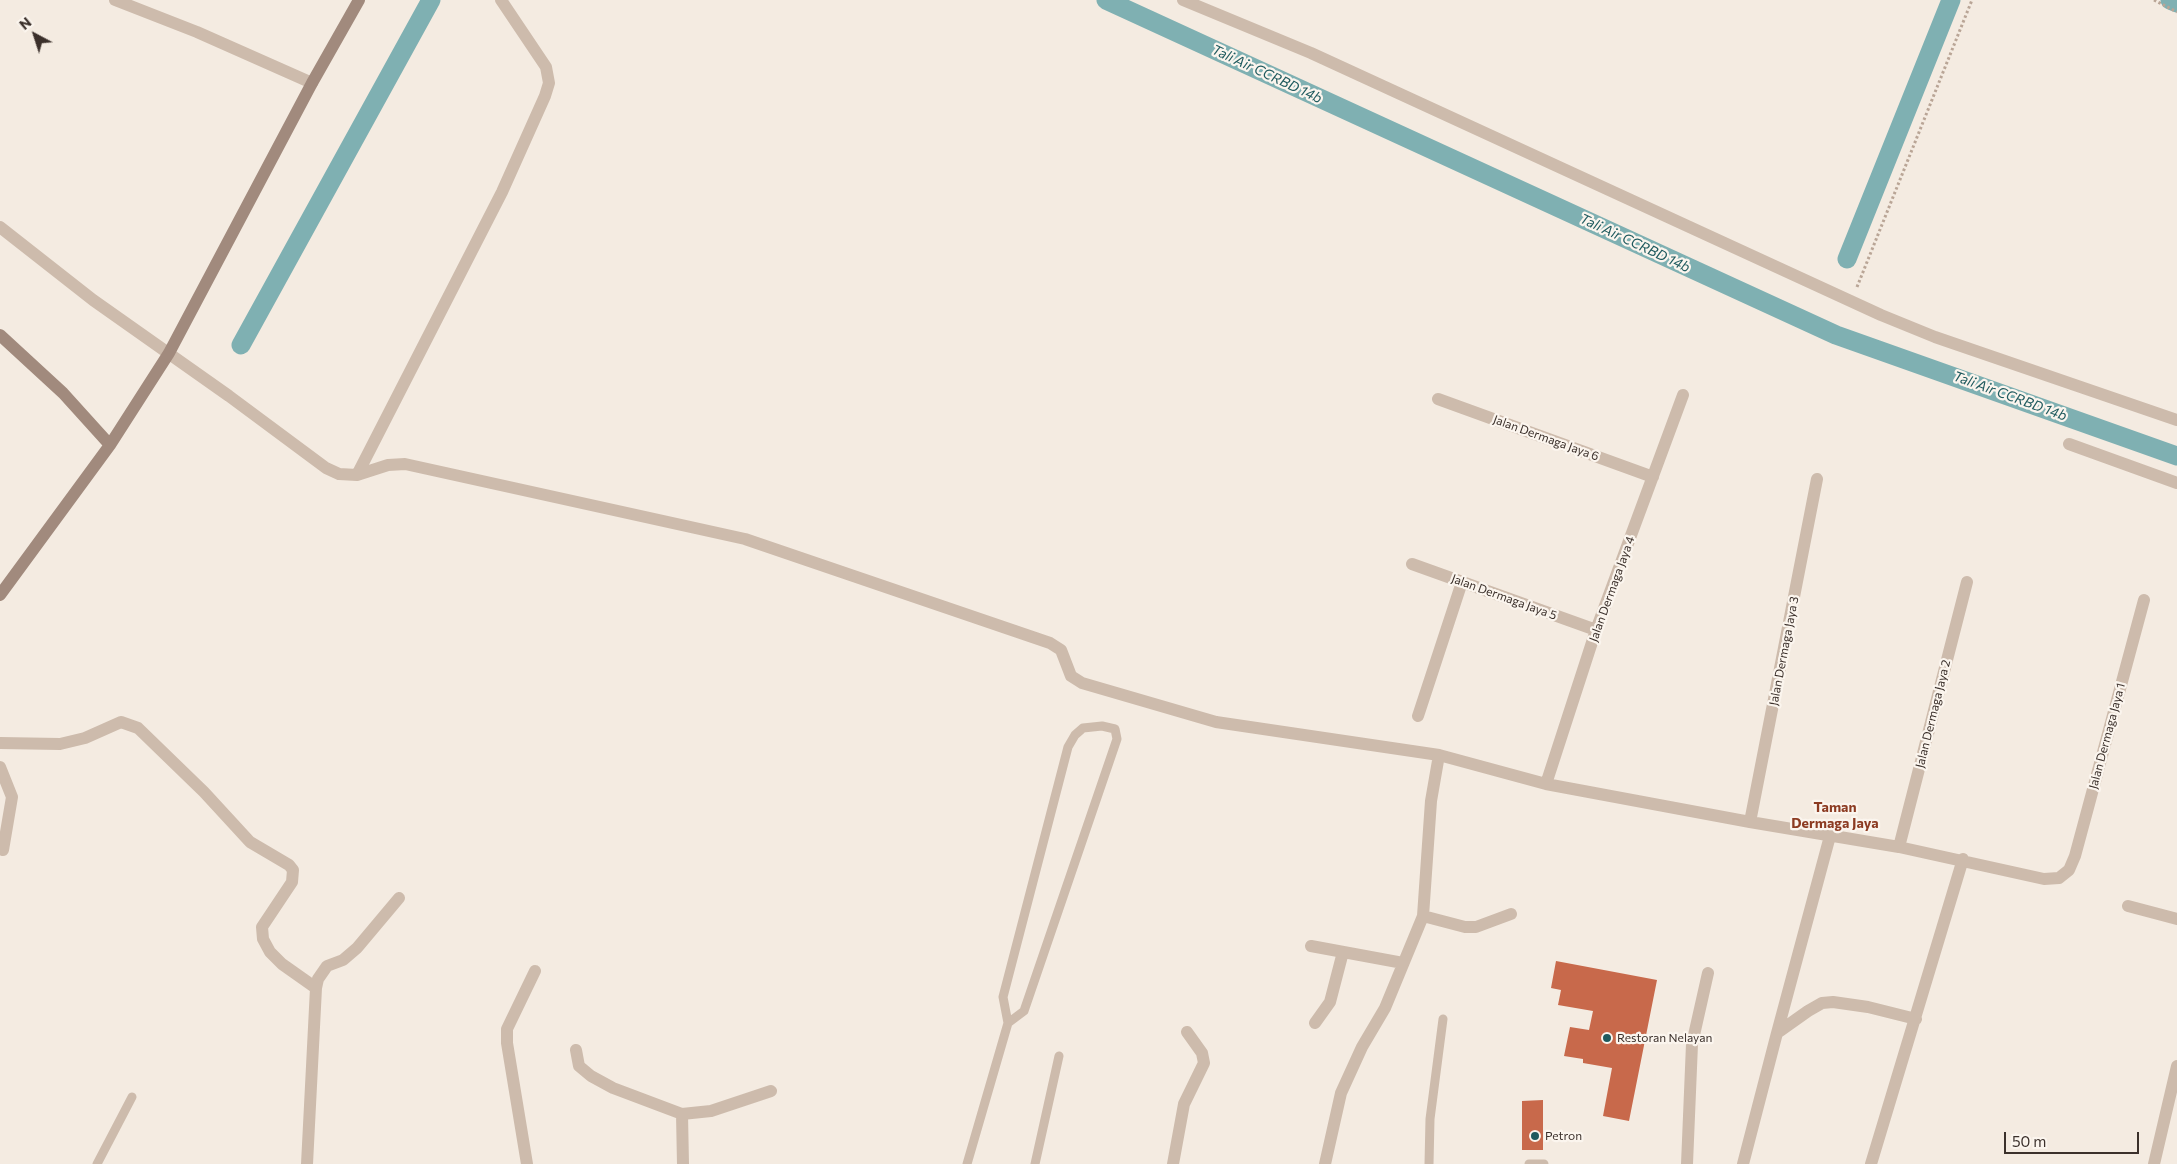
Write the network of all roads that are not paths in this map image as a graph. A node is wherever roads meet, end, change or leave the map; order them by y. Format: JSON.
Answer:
{"nodes":[{"id":1,"x":115,"y":0,"type":"edge"},
{"id":2,"x":359,"y":0,"type":"edge"},
{"id":3,"x":501,"y":0,"type":"edge"},
{"id":4,"x":1182,"y":0,"type":"edge"},
{"id":5,"x":312,"y":82,"type":"junction"},
{"id":6,"x":0,"y":227,"type":"edge"},
{"id":7,"x":0,"y":335,"type":"edge"},
{"id":8,"x":169,"y":353,"type":"junction"},
{"id":9,"x":1683,"y":395,"type":"dead end"},
{"id":10,"x":1438,"y":399,"type":"dead end"},
{"id":11,"x":2177,"y":420,"type":"edge"},
{"id":12,"x":2069,"y":444,"type":"dead end"},
{"id":13,"x":110,"y":445,"type":"junction"},
{"id":14,"x":357,"y":475,"type":"junction"},
{"id":15,"x":1653,"y":477,"type":"junction"},
{"id":16,"x":1818,"y":479,"type":"dead end"},
{"id":17,"x":2177,"y":483,"type":"edge"},
{"id":18,"x":1412,"y":564,"type":"dead end"},
{"id":19,"x":1462,"y":582,"type":"junction"},
{"id":20,"x":1967,"y":582,"type":"dead end"},
{"id":21,"x":0,"y":595,"type":"edge"},
{"id":22,"x":2144,"y":600,"type":"dead end"},
{"id":23,"x":1596,"y":630,"type":"junction"},
{"id":24,"x":1418,"y":716,"type":"dead end"},
{"id":25,"x":0,"y":743,"type":"edge"},
{"id":26,"x":1439,"y":755,"type":"junction"},
{"id":27,"x":0,"y":767,"type":"edge"},
{"id":28,"x":1546,"y":784,"type":"junction"},
{"id":29,"x":1750,"y":822,"type":"junction"},
{"id":30,"x":1830,"y":836,"type":"junction"},
{"id":31,"x":1899,"y":847,"type":"junction"},
{"id":32,"x":3,"y":850,"type":"dead end"},
{"id":33,"x":1963,"y":859,"type":"junction"},
{"id":34,"x":399,"y":898,"type":"dead end"},
{"id":35,"x":2128,"y":906,"type":"dead end"},
{"id":36,"x":1511,"y":914,"type":"dead end"},
{"id":37,"x":1423,"y":916,"type":"junction"},
{"id":38,"x":2177,"y":919,"type":"edge"},
{"id":39,"x":1311,"y":946,"type":"dead end"},
{"id":40,"x":1343,"y":952,"type":"junction"},
{"id":41,"x":1403,"y":963,"type":"junction"},
{"id":42,"x":535,"y":972,"type":"dead end"},
{"id":43,"x":1708,"y":973,"type":"dead end"},
{"id":44,"x":316,"y":988,"type":"junction"},
{"id":45,"x":1443,"y":1019,"type":"dead end"},
{"id":46,"x":1916,"y":1019,"type":"junction"},
{"id":47,"x":1008,"y":1023,"type":"junction"},
{"id":48,"x":1315,"y":1023,"type":"dead end"},
{"id":49,"x":1187,"y":1032,"type":"dead end"},
{"id":50,"x":1777,"y":1033,"type":"junction"},
{"id":51,"x":576,"y":1050,"type":"dead end"},
{"id":52,"x":1059,"y":1056,"type":"dead end"},
{"id":53,"x":2177,"y":1066,"type":"edge"},
{"id":54,"x":771,"y":1091,"type":"dead end"},
{"id":55,"x":132,"y":1097,"type":"dead end"},
{"id":56,"x":682,"y":1114,"type":"junction"},
{"id":57,"x":97,"y":1164,"type":"edge"},
{"id":58,"x":307,"y":1164,"type":"edge"},
{"id":59,"x":527,"y":1164,"type":"edge"},
{"id":60,"x":684,"y":1164,"type":"edge"},
{"id":61,"x":967,"y":1164,"type":"edge"},
{"id":62,"x":1035,"y":1164,"type":"edge"},
{"id":63,"x":1173,"y":1164,"type":"edge"},
{"id":64,"x":1324,"y":1164,"type":"edge"},
{"id":65,"x":1428,"y":1164,"type":"edge"},
{"id":66,"x":1529,"y":1164,"type":"edge"},
{"id":67,"x":1544,"y":1164,"type":"edge"},
{"id":68,"x":1687,"y":1164,"type":"edge"},
{"id":69,"x":1743,"y":1164,"type":"edge"},
{"id":70,"x":1871,"y":1164,"type":"edge"},
{"id":71,"x":2154,"y":1164,"type":"edge"}],
"edges":[{"from":1,"to":5,"type":"street"},
{"from":2,"to":5,"type":"street"},
{"from":3,"to":14,"type":"street"},
{"from":4,"to":11,"type":"street"},
{"from":5,"to":8,"type":"street"},
{"from":6,"to":8,"type":"street"},
{"from":7,"to":13,"type":"street"},
{"from":8,"to":13,"type":"street"},
{"from":8,"to":14,"type":"street"},
{"from":9,"to":15,"type":"street","name":"Jalan Dermaga Jaya 4"},
{"from":10,"to":15,"type":"street","name":"Jalan Dermaga Jaya 6"},
{"from":12,"to":17,"type":"street"},
{"from":13,"to":21,"type":"street"},
{"from":14,"to":26,"type":"street"},
{"from":15,"to":23,"type":"street","name":"Jalan Dermaga Jaya 4"},
{"from":16,"to":29,"type":"street","name":"Jalan Dermaga Jaya 3"},
{"from":18,"to":19,"type":"street","name":"Jalan Dermaga Jaya 5"},
{"from":19,"to":23,"type":"street","name":"Jalan Dermaga Jaya 5"},
{"from":19,"to":24,"type":"street"},
{"from":20,"to":31,"type":"street","name":"Jalan Dermaga Jaya 2"},
{"from":22,"to":33,"type":"street","name":"Jalan Dermaga Jaya 1"},
{"from":23,"to":28,"type":"street","name":"Jalan Dermaga Jaya 4"},
{"from":25,"to":44,"type":"street"},
{"from":26,"to":28,"type":"street"},
{"from":26,"to":37,"type":"street"},
{"from":27,"to":32,"type":"street"},
{"from":28,"to":29,"type":"street"},
{"from":29,"to":30,"type":"street"},
{"from":30,"to":31,"type":"street"},
{"from":30,"to":50,"type":"street"},
{"from":31,"to":33,"type":"street"},
{"from":33,"to":46,"type":"street"},
{"from":34,"to":44,"type":"street"},
{"from":35,"to":38,"type":"street"},
{"from":36,"to":37,"type":"street"},
{"from":37,"to":41,"type":"street"},
{"from":39,"to":40,"type":"street"},
{"from":40,"to":41,"type":"street"},
{"from":40,"to":48,"type":"street"},
{"from":41,"to":64,"type":"street"},
{"from":42,"to":59,"type":"street"},
{"from":43,"to":68,"type":"street"},
{"from":44,"to":58,"type":"street"},
{"from":45,"to":65,"type":"lane"},
{"from":46,"to":50,"type":"street"},
{"from":46,"to":70,"type":"street"},
{"from":47,"to":47,"type":"lane"},
{"from":47,"to":61,"type":"lane"},
{"from":49,"to":63,"type":"street"},
{"from":50,"to":69,"type":"street"},
{"from":51,"to":56,"type":"street"},
{"from":52,"to":62,"type":"lane"},
{"from":53,"to":71,"type":"street"},
{"from":54,"to":56,"type":"street"},
{"from":55,"to":57,"type":"lane"},
{"from":56,"to":60,"type":"street"},
{"from":66,"to":67,"type":"lane"}]}
